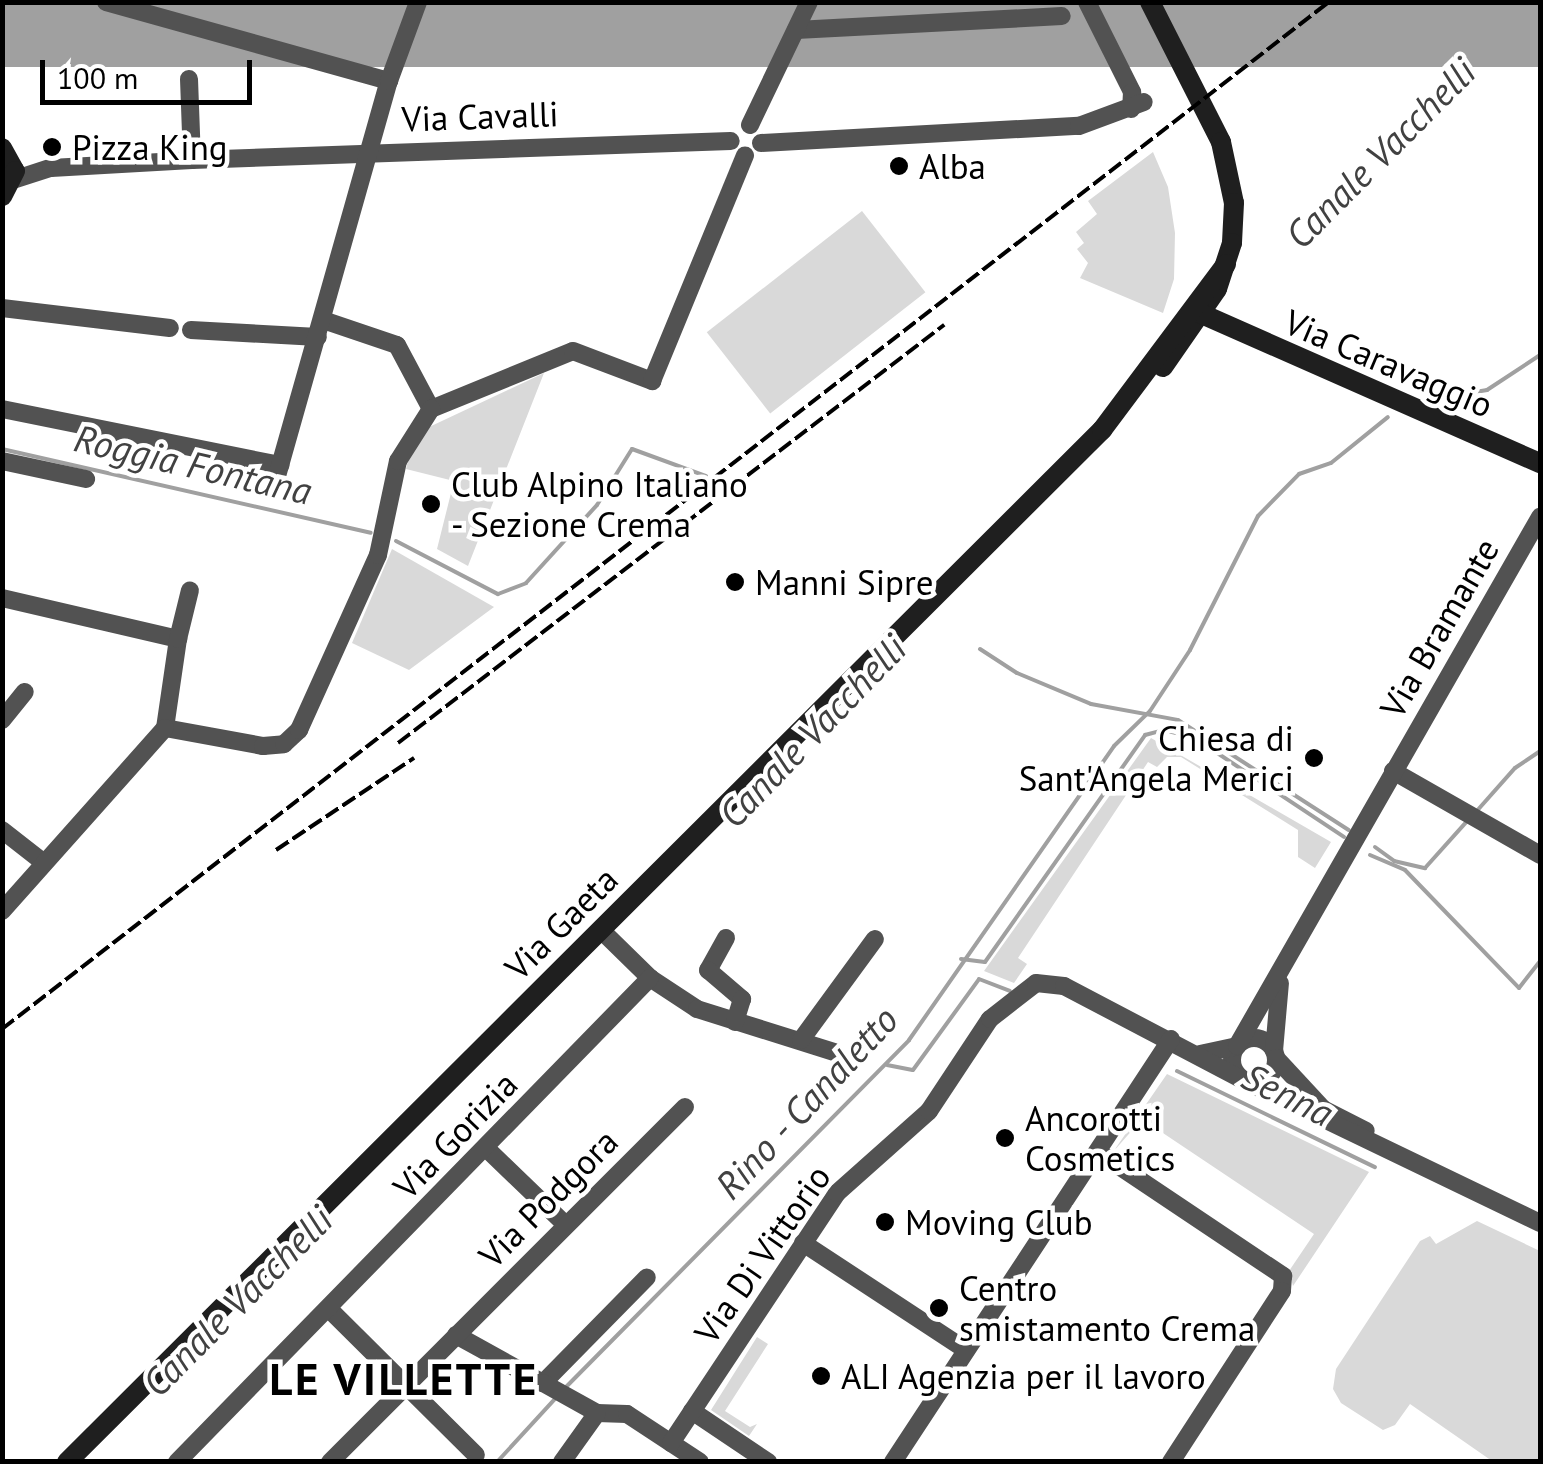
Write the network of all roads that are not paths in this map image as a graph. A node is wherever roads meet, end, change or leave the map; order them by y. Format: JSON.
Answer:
{"nodes":[{"id":1,"x":106,"y":2,"type":"edge"},
{"id":2,"x":418,"y":2,"type":"edge"},
{"id":3,"x":810,"y":2,"type":"edge"},
{"id":4,"x":1087,"y":2,"type":"edge"},
{"id":5,"x":1150,"y":2,"type":"edge"},
{"id":6,"x":1062,"y":16,"type":"dead end"},
{"id":7,"x":796,"y":30,"type":"junction"},
{"id":8,"x":189,"y":79,"type":"dead end"},
{"id":9,"x":389,"y":81,"type":"junction"},
{"id":10,"x":750,"y":126,"type":"junction"},
{"id":11,"x":731,"y":140,"type":"junction"},
{"id":12,"x":762,"y":143,"type":"junction"},
{"id":13,"x":5,"y":150,"type":"edge"},
{"id":14,"x":368,"y":152,"type":"junction"},
{"id":15,"x":746,"y":155,"type":"junction"},
{"id":16,"x":192,"y":160,"type":"junction"},
{"id":17,"x":51,"y":168,"type":"junction"},
{"id":18,"x":6,"y":188,"type":"edge"},
{"id":19,"x":2,"y":308,"type":"edge"},
{"id":20,"x":1202,"y":315,"type":"junction"},
{"id":21,"x":170,"y":328,"type":"dead end"},
{"id":22,"x":320,"y":328,"type":"junction"},
{"id":23,"x":190,"y":330,"type":"dead end"},
{"id":24,"x":2,"y":409,"type":"edge"},
{"id":25,"x":431,"y":409,"type":"junction"},
{"id":26,"x":1102,"y":430,"type":"junction"},
{"id":27,"x":2,"y":461,"type":"edge"},
{"id":28,"x":1540,"y":462,"type":"edge"},
{"id":29,"x":86,"y":479,"type":"dead end"},
{"id":30,"x":1540,"y":518,"type":"edge"},
{"id":31,"x":190,"y":590,"type":"dead end"},
{"id":32,"x":2,"y":598,"type":"edge"},
{"id":33,"x":178,"y":639,"type":"junction"},
{"id":34,"x":25,"y":692,"type":"dead end"},
{"id":35,"x":2,"y":720,"type":"edge"},
{"id":36,"x":166,"y":728,"type":"junction"},
{"id":37,"x":1393,"y":771,"type":"junction"},
{"id":38,"x":2,"y":830,"type":"edge"},
{"id":39,"x":1540,"y":855,"type":"edge"},
{"id":40,"x":43,"y":862,"type":"junction"},
{"id":41,"x":2,"y":911,"type":"edge"},
{"id":42,"x":607,"y":936,"type":"junction"},
{"id":43,"x":726,"y":938,"type":"dead end"},
{"id":44,"x":875,"y":939,"type":"dead end"},
{"id":45,"x":1286,"y":958,"type":"junction"},
{"id":46,"x":646,"y":974,"type":"junction"},
{"id":47,"x":735,"y":1022,"type":"junction"},
{"id":48,"x":1172,"y":1039,"type":"junction"},
{"id":49,"x":802,"y":1040,"type":"junction"},
{"id":50,"x":1237,"y":1046,"type":"junction"},
{"id":51,"x":834,"y":1052,"type":"dead end"},
{"id":52,"x":1200,"y":1054,"type":"junction"},
{"id":53,"x":1275,"y":1055,"type":"junction"},
{"id":54,"x":1244,"y":1080,"type":"junction"},
{"id":55,"x":684,"y":1107,"type":"dead end"},
{"id":56,"x":488,"y":1150,"type":"junction"},
{"id":57,"x":1098,"y":1152,"type":"junction"},
{"id":58,"x":1412,"y":1161,"type":"junction"},
{"id":59,"x":1540,"y":1223,"type":"edge"},
{"id":60,"x":566,"y":1225,"type":"junction"},
{"id":61,"x":803,"y":1244,"type":"junction"},
{"id":62,"x":647,"y":1277,"type":"dead end"},
{"id":63,"x":329,"y":1309,"type":"junction"},
{"id":64,"x":456,"y":1335,"type":"junction"},
{"id":65,"x":966,"y":1350,"type":"junction"},
{"id":66,"x":543,"y":1383,"type":"junction"},
{"id":67,"x":406,"y":1386,"type":"junction"},
{"id":68,"x":692,"y":1411,"type":"junction"},
{"id":69,"x":598,"y":1414,"type":"junction"},
{"id":70,"x":671,"y":1443,"type":"junction"},
{"id":71,"x":476,"y":1455,"type":"dead end"},
{"id":72,"x":67,"y":1462,"type":"edge"},
{"id":73,"x":177,"y":1462,"type":"edge"},
{"id":74,"x":330,"y":1462,"type":"edge"},
{"id":75,"x":562,"y":1462,"type":"edge"},
{"id":76,"x":700,"y":1462,"type":"edge"},
{"id":77,"x":768,"y":1462,"type":"edge"},
{"id":78,"x":893,"y":1462,"type":"edge"},
{"id":79,"x":1171,"y":1462,"type":"edge"}],
"edges":[{"from":1,"to":9,"type":"street"},
{"from":2,"to":9,"type":"street"},
{"from":3,"to":7,"type":"street"},
{"from":4,"to":12,"type":"street"},
{"from":5,"to":20,"type":"main road"},
{"from":6,"to":7,"type":"street"},
{"from":7,"to":10,"type":"street"},
{"from":8,"to":16,"type":"street"},
{"from":9,"to":14,"type":"street"},
{"from":10,"to":11,"type":"street"},
{"from":10,"to":12,"type":"street"},
{"from":11,"to":14,"type":"street","name":"Via Cavalli"},
{"from":11,"to":15,"type":"street"},
{"from":12,"to":15,"type":"street"},
{"from":13,"to":17,"type":"street","name":"Via Cavalli"},
{"from":13,"to":18,"type":"main road"},
{"from":14,"to":16,"type":"street","name":"Via Cavalli"},
{"from":14,"to":22,"type":"street"},
{"from":15,"to":25,"type":"street"},
{"from":16,"to":17,"type":"street","name":"Via Cavalli"},
{"from":17,"to":18,"type":"street","name":"Via Cavalli"},
{"from":19,"to":21,"type":"street"},
{"from":20,"to":26,"type":"main road","name":"Via Gaeta"},
{"from":20,"to":26,"type":"main road","name":"Via Gaeta"},
{"from":20,"to":28,"type":"main road","name":"Via Caravaggio"},
{"from":22,"to":23,"type":"street"},
{"from":22,"to":24,"type":"street"},
{"from":22,"to":25,"type":"street"},
{"from":25,"to":36,"type":"street"},
{"from":26,"to":42,"type":"main road","name":"Via Gaeta"},
{"from":27,"to":29,"type":"street"},
{"from":30,"to":37,"type":"street","name":"Via Bramante"},
{"from":31,"to":33,"type":"street"},
{"from":32,"to":33,"type":"street"},
{"from":33,"to":36,"type":"street"},
{"from":34,"to":35,"type":"street"},
{"from":36,"to":40,"type":"street"},
{"from":37,"to":39,"type":"street","name":"Via Bramante"},
{"from":37,"to":45,"type":"street","name":"Via Bramante"},
{"from":38,"to":40,"type":"street"},
{"from":40,"to":41,"type":"street"},
{"from":42,"to":46,"type":"street"},
{"from":42,"to":72,"type":"main road","name":"Via Gaeta"},
{"from":43,"to":47,"type":"street"},
{"from":44,"to":49,"type":"street"},
{"from":45,"to":50,"type":"street","name":"Via Bramante"},
{"from":45,"to":53,"type":"street","name":"Via Bramante"},
{"from":46,"to":47,"type":"street"},
{"from":46,"to":56,"type":"street","name":"Via Gorizia"},
{"from":47,"to":49,"type":"street"},
{"from":48,"to":52,"type":"street","name":"Via Di Vittorio"},
{"from":48,"to":57,"type":"street"},
{"from":48,"to":61,"type":"street","name":"Via Di Vittorio"},
{"from":49,"to":51,"type":"street"},
{"from":50,"to":52,"type":"street"},
{"from":50,"to":53,"type":"street"},
{"from":50,"to":54,"type":"street"},
{"from":52,"to":54,"type":"street","name":"Via Di Vittorio"},
{"from":53,"to":54,"type":"street"},
{"from":53,"to":58,"type":"street"},
{"from":54,"to":58,"type":"street","name":"Via Di Vittorio"},
{"from":55,"to":60,"type":"street","name":"Via Podgora"},
{"from":56,"to":60,"type":"street"},
{"from":56,"to":63,"type":"street","name":"Via Gorizia"},
{"from":57,"to":65,"type":"street"},
{"from":57,"to":79,"type":"street"},
{"from":58,"to":59,"type":"street"},
{"from":60,"to":64,"type":"street","name":"Via Podgora"},
{"from":61,"to":65,"type":"street"},
{"from":61,"to":68,"type":"street","name":"Via Di Vittorio"},
{"from":62,"to":66,"type":"street"},
{"from":63,"to":67,"type":"street"},
{"from":63,"to":73,"type":"street","name":"Via Gorizia"},
{"from":64,"to":66,"type":"street"},
{"from":64,"to":67,"type":"street","name":"Via Podgora"},
{"from":65,"to":78,"type":"street"},
{"from":66,"to":69,"type":"street"},
{"from":67,"to":71,"type":"street"},
{"from":67,"to":74,"type":"street","name":"Via Podgora"},
{"from":68,"to":70,"type":"street","name":"Via Di Vittorio"},
{"from":68,"to":77,"type":"street"},
{"from":69,"to":70,"type":"street"},
{"from":69,"to":75,"type":"street"},
{"from":70,"to":76,"type":"street"}]}
